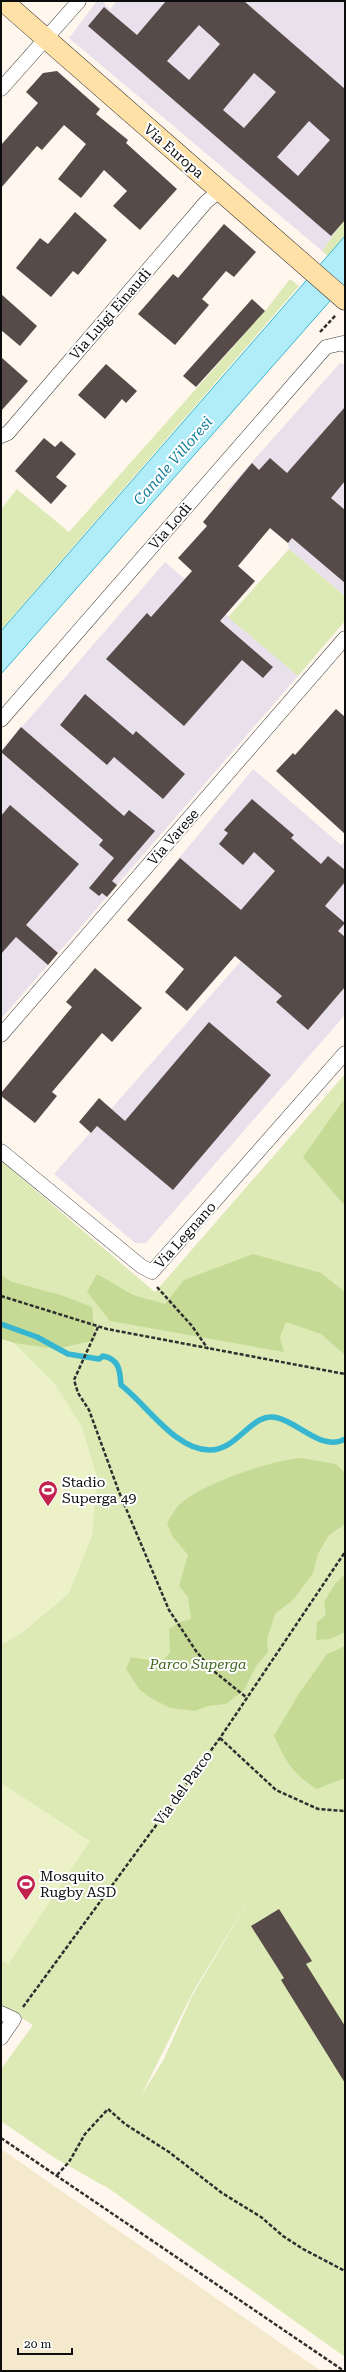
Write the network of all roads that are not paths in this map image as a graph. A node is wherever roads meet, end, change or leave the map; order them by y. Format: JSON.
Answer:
{"nodes":[{"id":1,"x":3,"y":1,"type":"edge"},
{"id":2,"x":79,"y":1,"type":"edge"},
{"id":3,"x":44,"y":38,"type":"junction"},
{"id":4,"x":1,"y":89,"type":"edge"},
{"id":5,"x":219,"y":191,"type":"junction"},
{"id":6,"x":344,"y":300,"type":"edge"},
{"id":7,"x":345,"y":345,"type":"edge"},
{"id":8,"x":1,"y":436,"type":"edge"},
{"id":9,"x":345,"y":638,"type":"edge"},
{"id":10,"x":1,"y":720,"type":"edge"},
{"id":11,"x":1,"y":1035,"type":"edge"},
{"id":12,"x":345,"y":1053,"type":"edge"},
{"id":13,"x":1,"y":1151,"type":"edge"},
{"id":14,"x":1,"y":2013,"type":"edge"},
{"id":15,"x":1,"y":2038,"type":"edge"}],
"edges":[{"from":1,"to":3,"type":"street","name":"Via Europa"},
{"from":2,"to":3,"type":"street"},
{"from":3,"to":4,"type":"street"},
{"from":3,"to":5,"type":"street","name":"Via Europa"},
{"from":5,"to":6,"type":"street","name":"Via Europa"},
{"from":5,"to":8,"type":"street","name":"Via Luigi Einaudi"},
{"from":7,"to":10,"type":"street","name":"Via Lodi"},
{"from":9,"to":11,"type":"street","name":"Via Varese"},
{"from":12,"to":13,"type":"street","name":"Via Legnano"},
{"from":14,"to":15,"type":"street"}]}
